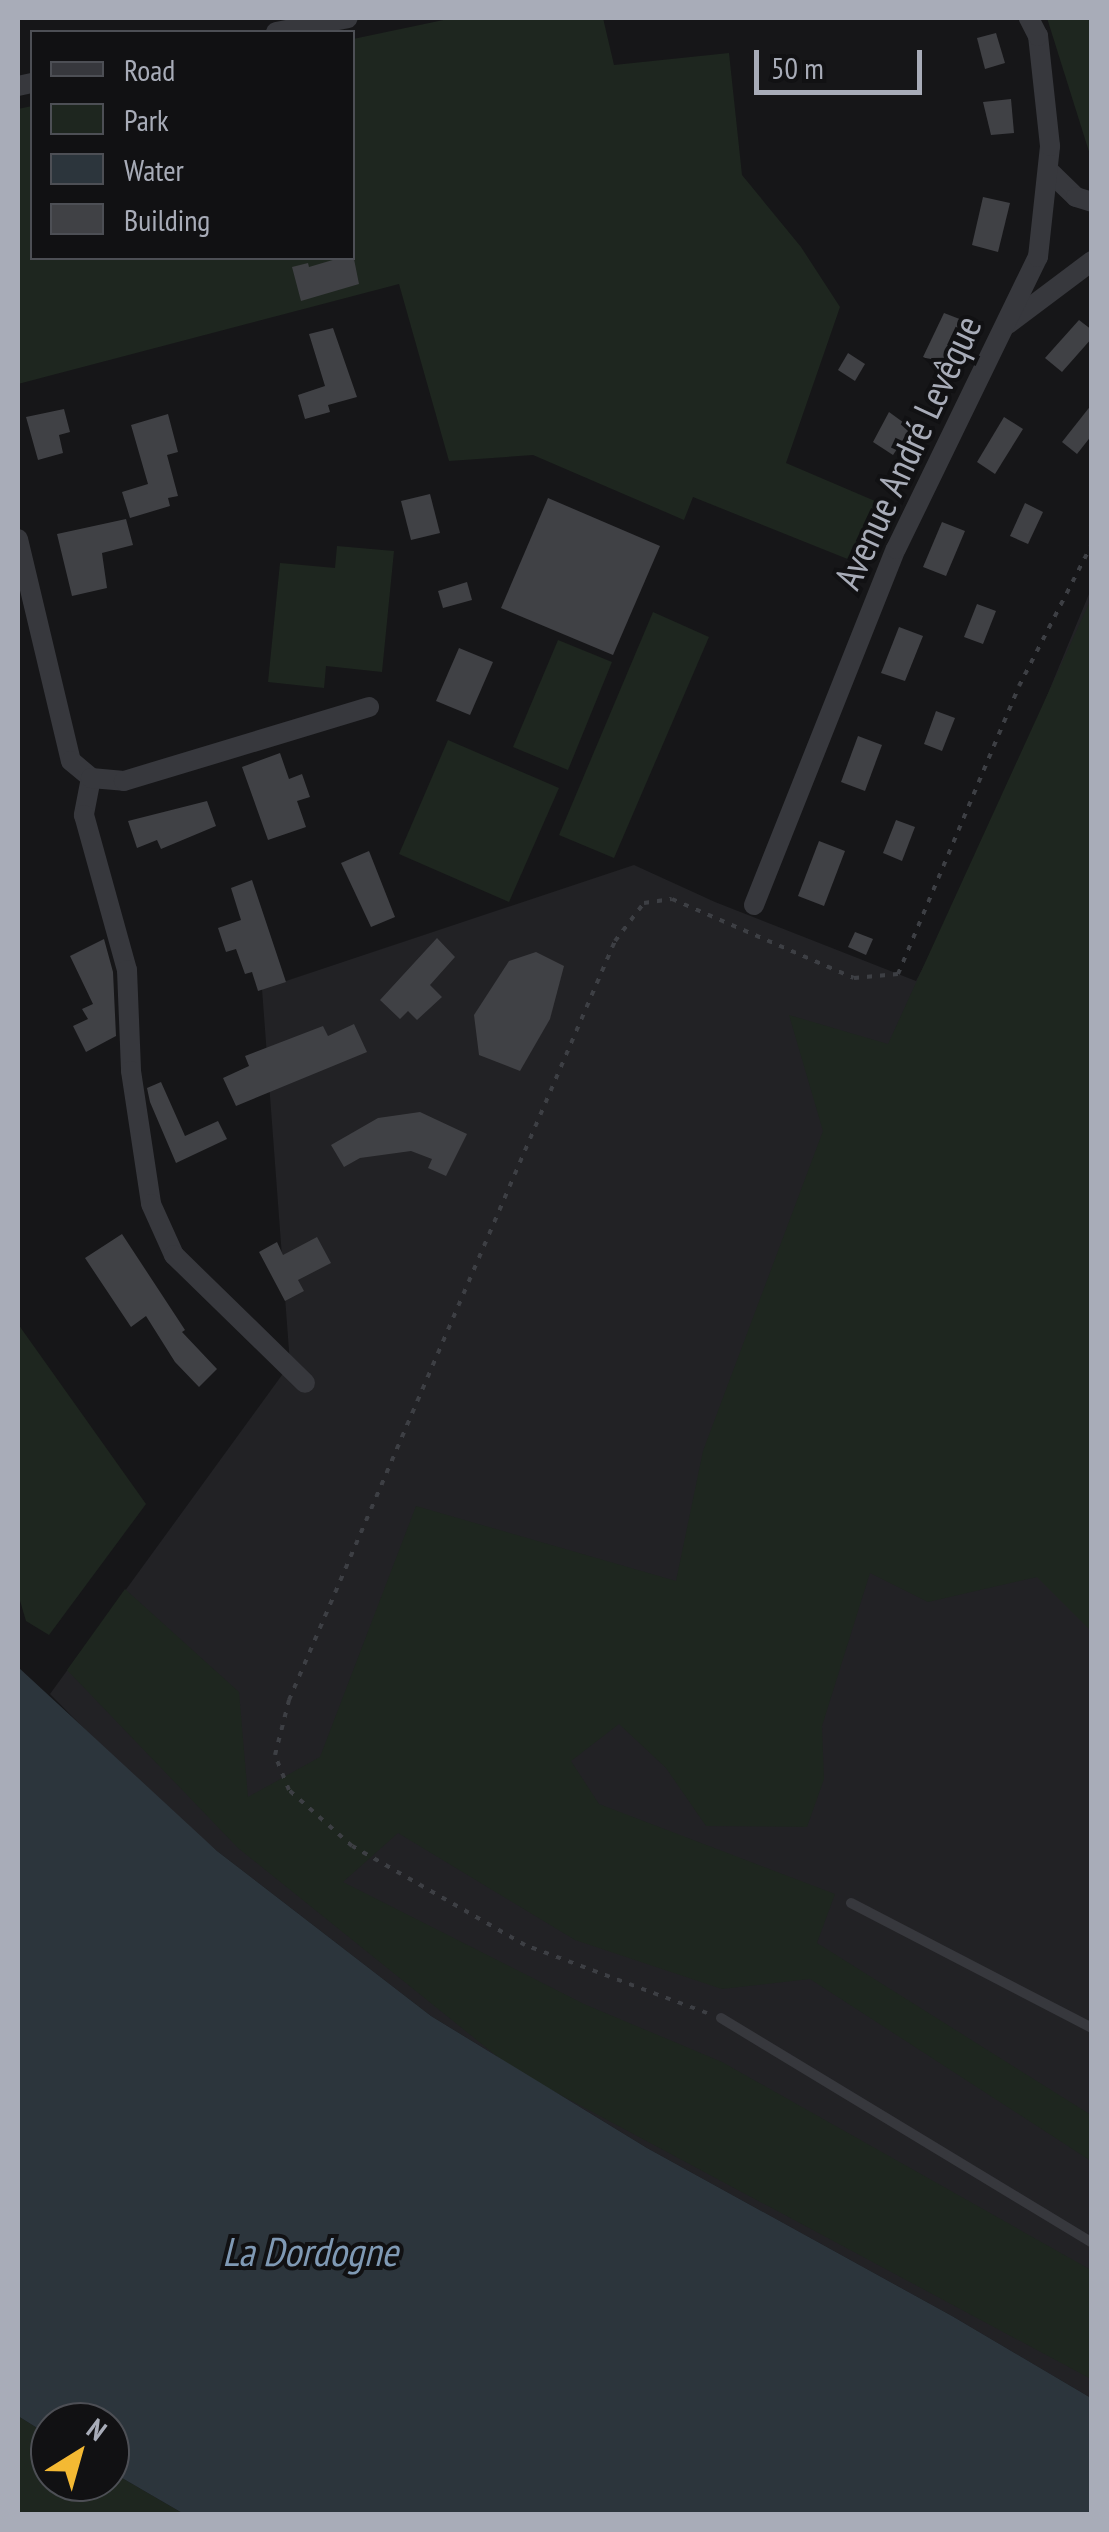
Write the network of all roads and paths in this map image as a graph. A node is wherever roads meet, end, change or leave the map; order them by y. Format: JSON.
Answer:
{"nodes":[{"id":1,"x":348,"y":18,"type":"edge"},
{"id":2,"x":1029,"y":18,"type":"edge"},
{"id":3,"x":286,"y":30,"type":"edge"},
{"id":4,"x":1048,"y":170,"type":"junction"},
{"id":5,"x":1092,"y":202,"type":"edge"},
{"id":6,"x":1092,"y":260,"type":"edge"},
{"id":7,"x":1002,"y":328,"type":"junction"},
{"id":8,"x":18,"y":539,"type":"edge"},
{"id":9,"x":1092,"y":544,"type":"edge"},
{"id":10,"x":369,"y":707,"type":"dead end"},
{"id":11,"x":91,"y":778,"type":"junction"},
{"id":12,"x":754,"y":904,"type":"dead end"},
{"id":13,"x":306,"y":1383,"type":"dead end"},
{"id":14,"x":852,"y":1903,"type":"dead end"},
{"id":15,"x":721,"y":2018,"type":"joint"},
{"id":16,"x":1092,"y":2028,"type":"edge"},
{"id":17,"x":1092,"y":2243,"type":"edge"}],
"edges":[{"from":1,"to":3,"type":"street"},
{"from":2,"to":4,"type":"street","name":"Avenue André Levêque"},
{"from":4,"to":5,"type":"street"},
{"from":4,"to":7,"type":"street","name":"Avenue André Levêque"},
{"from":6,"to":7,"type":"street"},
{"from":7,"to":12,"type":"street","name":"Avenue André Levêque"},
{"from":8,"to":11,"type":"street"},
{"from":9,"to":15,"type":"path"},
{"from":10,"to":11,"type":"street"},
{"from":11,"to":13,"type":"street"},
{"from":14,"to":16,"type":"lane"},
{"from":15,"to":17,"type":"lane"}]}
